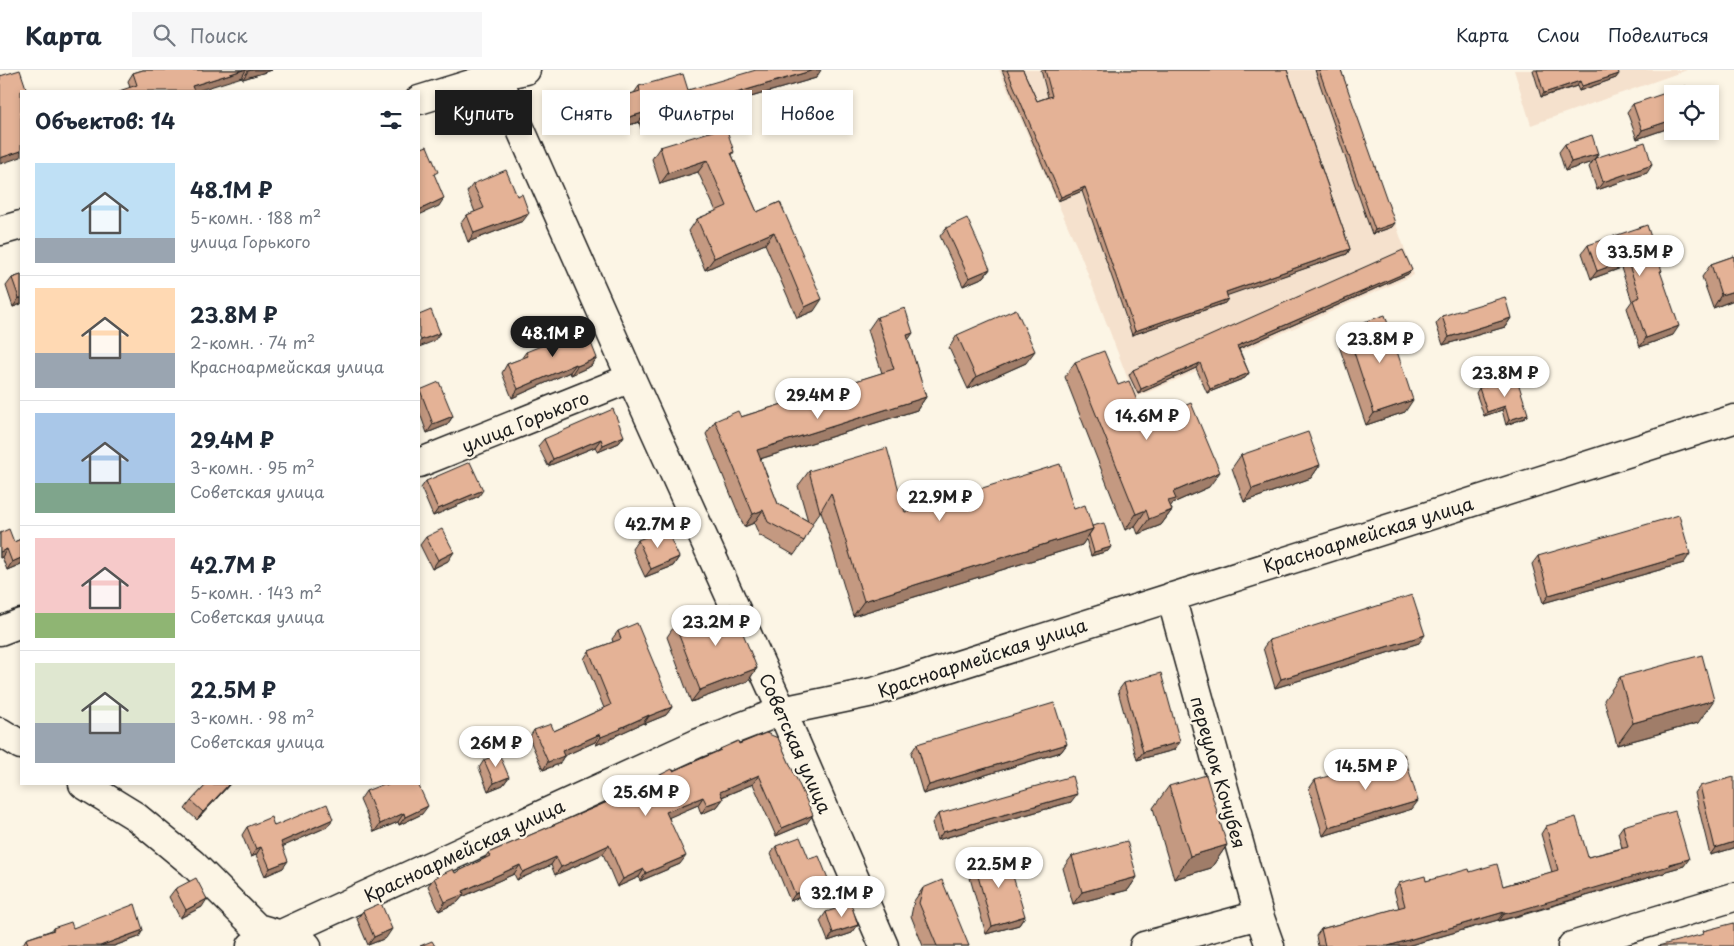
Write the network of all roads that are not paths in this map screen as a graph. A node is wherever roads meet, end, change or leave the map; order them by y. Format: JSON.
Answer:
{"nodes":[{"id":1,"x":526,"y":70,"type":"edge"},
{"id":2,"x":497,"y":76,"type":"junction"},
{"id":3,"x":420,"y":100,"type":"edge"},
{"id":4,"x":20,"y":225,"type":"edge"},
{"id":5,"x":0,"y":231,"type":"edge"},
{"id":6,"x":631,"y":378,"type":"junction"},
{"id":7,"x":1734,"y":419,"type":"edge"},
{"id":8,"x":420,"y":464,"type":"edge"},
{"id":9,"x":1171,"y":597,"type":"junction"},
{"id":10,"x":20,"y":623,"type":"edge"},
{"id":11,"x":0,"y":631,"type":"edge"},
{"id":12,"x":782,"y":711,"type":"junction"},
{"id":13,"x":0,"y":732,"type":"edge"},
{"id":14,"x":20,"y":744,"type":"edge"},
{"id":15,"x":85,"y":785,"type":"edge"},
{"id":16,"x":1734,"y":898,"type":"edge"},
{"id":17,"x":1260,"y":915,"type":"junction"},
{"id":18,"x":279,"y":934,"type":"junction"},
{"id":19,"x":251,"y":946,"type":"edge"},
{"id":20,"x":307,"y":946,"type":"edge"},
{"id":21,"x":884,"y":946,"type":"edge"},
{"id":22,"x":1144,"y":946,"type":"edge"},
{"id":23,"x":1270,"y":946,"type":"edge"},
{"id":24,"x":1572,"y":946,"type":"edge"}],
"edges":[{"from":1,"to":2,"type":"street"},
{"from":2,"to":3,"type":"street"},
{"from":2,"to":6,"type":"street","name":"Советская улица"},
{"from":4,"to":5,"type":"street"},
{"from":6,"to":8,"type":"street","name":"улица Горького"},
{"from":6,"to":12,"type":"street","name":"Советская улица"},
{"from":7,"to":9,"type":"street","name":"Красноармейская улица"},
{"from":9,"to":12,"type":"street","name":"Красноармейская улица"},
{"from":9,"to":17,"type":"street","name":"переулок Кочубея"},
{"from":10,"to":11,"type":"street"},
{"from":12,"to":18,"type":"street","name":"Красноармейская улица"},
{"from":12,"to":21,"type":"street","name":"Советская улица"},
{"from":13,"to":14,"type":"street"},
{"from":15,"to":18,"type":"street"},
{"from":16,"to":24,"type":"street"},
{"from":17,"to":22,"type":"street"},
{"from":17,"to":23,"type":"street","name":"переулок Кочубея"},
{"from":18,"to":19,"type":"street","name":"Красноармейская улица"},
{"from":18,"to":20,"type":"street"}]}
